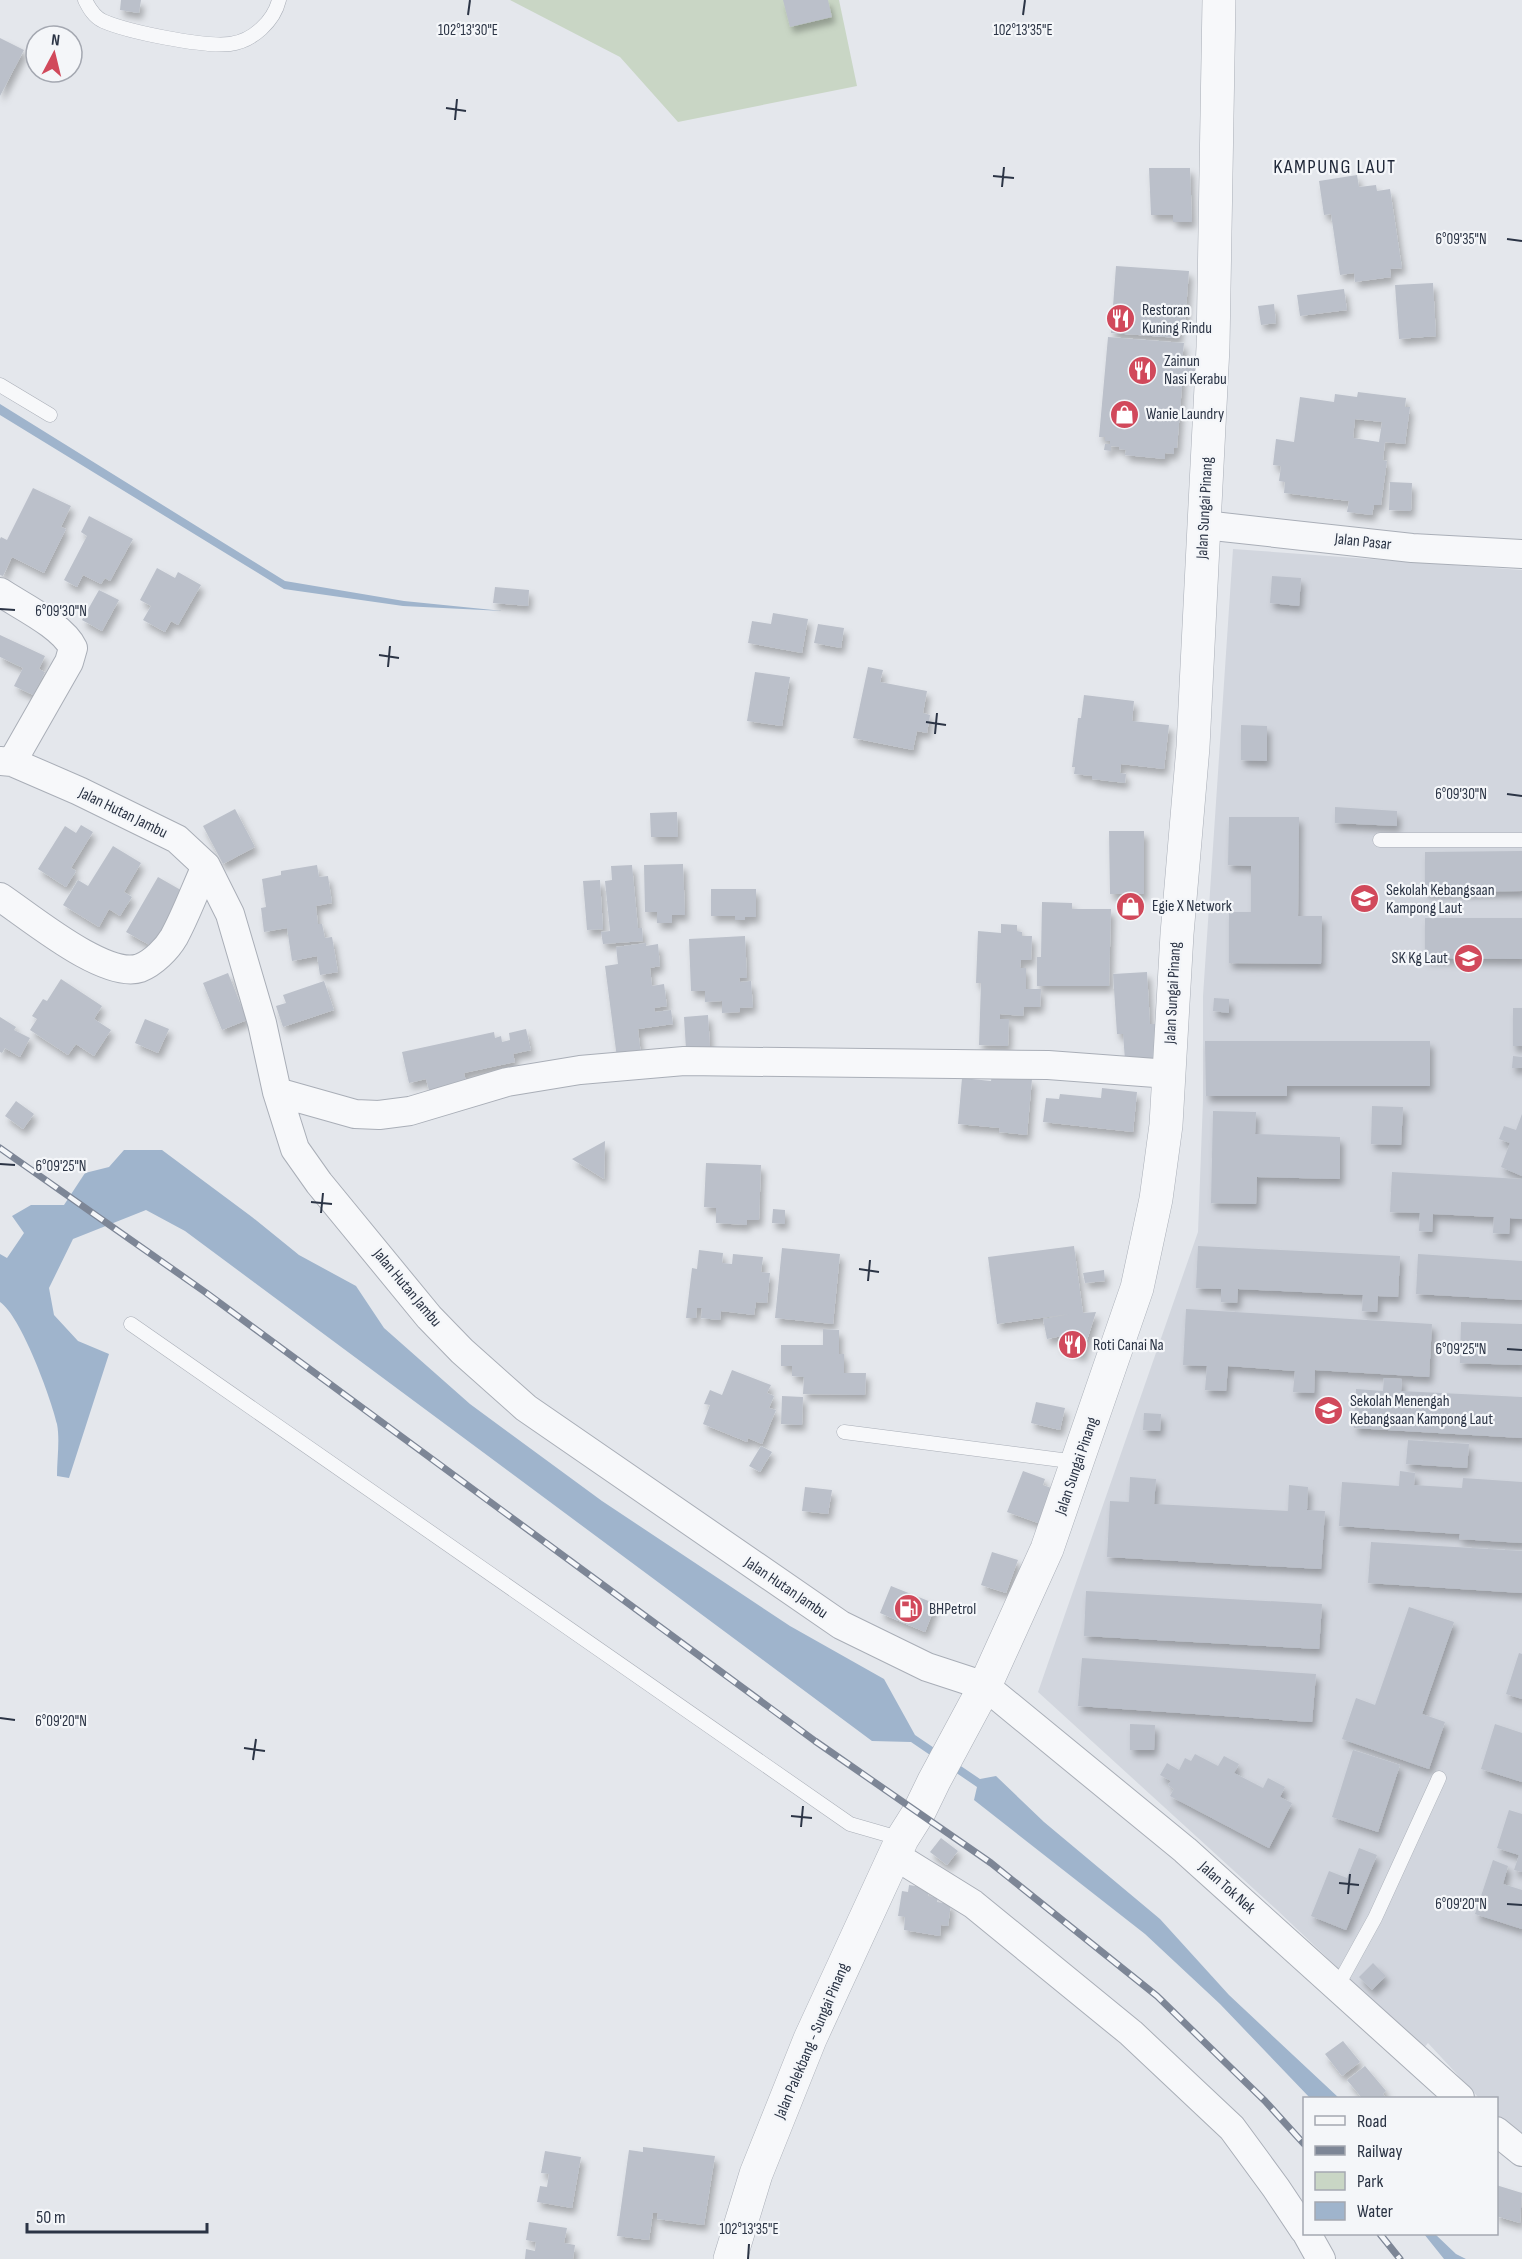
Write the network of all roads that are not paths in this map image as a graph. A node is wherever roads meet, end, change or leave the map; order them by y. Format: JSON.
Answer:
{"nodes":[{"id":1,"x":85,"y":0,"type":"edge"},
{"id":2,"x":279,"y":0,"type":"edge"},
{"id":3,"x":1219,"y":0,"type":"edge"},
{"id":4,"x":0,"y":385,"type":"edge"},
{"id":5,"x":50,"y":415,"type":"dead end"},
{"id":6,"x":1204,"y":525,"type":"junction"},
{"id":7,"x":1522,"y":554,"type":"edge"},
{"id":8,"x":0,"y":592,"type":"edge"},
{"id":9,"x":6,"y":762,"type":"edge"},
{"id":10,"x":1380,"y":840,"type":"dead end"},
{"id":11,"x":1522,"y":840,"type":"edge"},
{"id":12,"x":206,"y":866,"type":"junction"},
{"id":13,"x":0,"y":897,"type":"edge"},
{"id":14,"x":1169,"y":1074,"type":"junction"},
{"id":15,"x":277,"y":1092,"type":"junction"},
{"id":16,"x":131,"y":1324,"type":"dead end"},
{"id":17,"x":844,"y":1432,"type":"dead end"},
{"id":18,"x":1078,"y":1462,"type":"junction"},
{"id":19,"x":986,"y":1686,"type":"junction"},
{"id":20,"x":1439,"y":1778,"type":"dead end"},
{"id":21,"x":902,"y":1841,"type":"junction"},
{"id":22,"x":1337,"y":1987,"type":"junction"},
{"id":23,"x":1459,"y":2097,"type":"edge"},
{"id":24,"x":1498,"y":2132,"type":"edge"},
{"id":25,"x":1522,"y":2152,"type":"edge"},
{"id":26,"x":1303,"y":2228,"type":"edge"},
{"id":27,"x":1308,"y":2235,"type":"edge"},
{"id":28,"x":730,"y":2259,"type":"edge"},
{"id":29,"x":1321,"y":2259,"type":"edge"}],
"edges":[{"from":1,"to":2,"type":"lane"},
{"from":3,"to":6,"type":"street","name":"Jalan Sungai Pinang"},
{"from":4,"to":5,"type":"lane"},
{"from":6,"to":7,"type":"street","name":"Jalan Pasar"},
{"from":6,"to":14,"type":"street","name":"Jalan Sungai Pinang"},
{"from":8,"to":9,"type":"street"},
{"from":9,"to":12,"type":"street","name":"Jalan Hutan Jambu"},
{"from":10,"to":11,"type":"lane"},
{"from":12,"to":13,"type":"street"},
{"from":12,"to":15,"type":"street","name":"Jalan Hutan Jambu"},
{"from":14,"to":15,"type":"street"},
{"from":14,"to":18,"type":"street","name":"Jalan Sungai Pinang"},
{"from":15,"to":19,"type":"street","name":"Jalan Hutan Jambu"},
{"from":16,"to":21,"type":"lane"},
{"from":17,"to":18,"type":"lane"},
{"from":18,"to":19,"type":"street","name":"Jalan Sungai Pinang"},
{"from":19,"to":21,"type":"street","name":"Jalan Sungai Pinang"},
{"from":19,"to":22,"type":"street","name":"Jalan Tok Nek"},
{"from":20,"to":22,"type":"lane"},
{"from":21,"to":26,"type":"street"},
{"from":21,"to":28,"type":"street","name":"Jalan Palekbang - Sungai Pinang"},
{"from":22,"to":23,"type":"street","name":"Jalan Tok Nek"},
{"from":24,"to":25,"type":"street"},
{"from":27,"to":29,"type":"street"}]}
